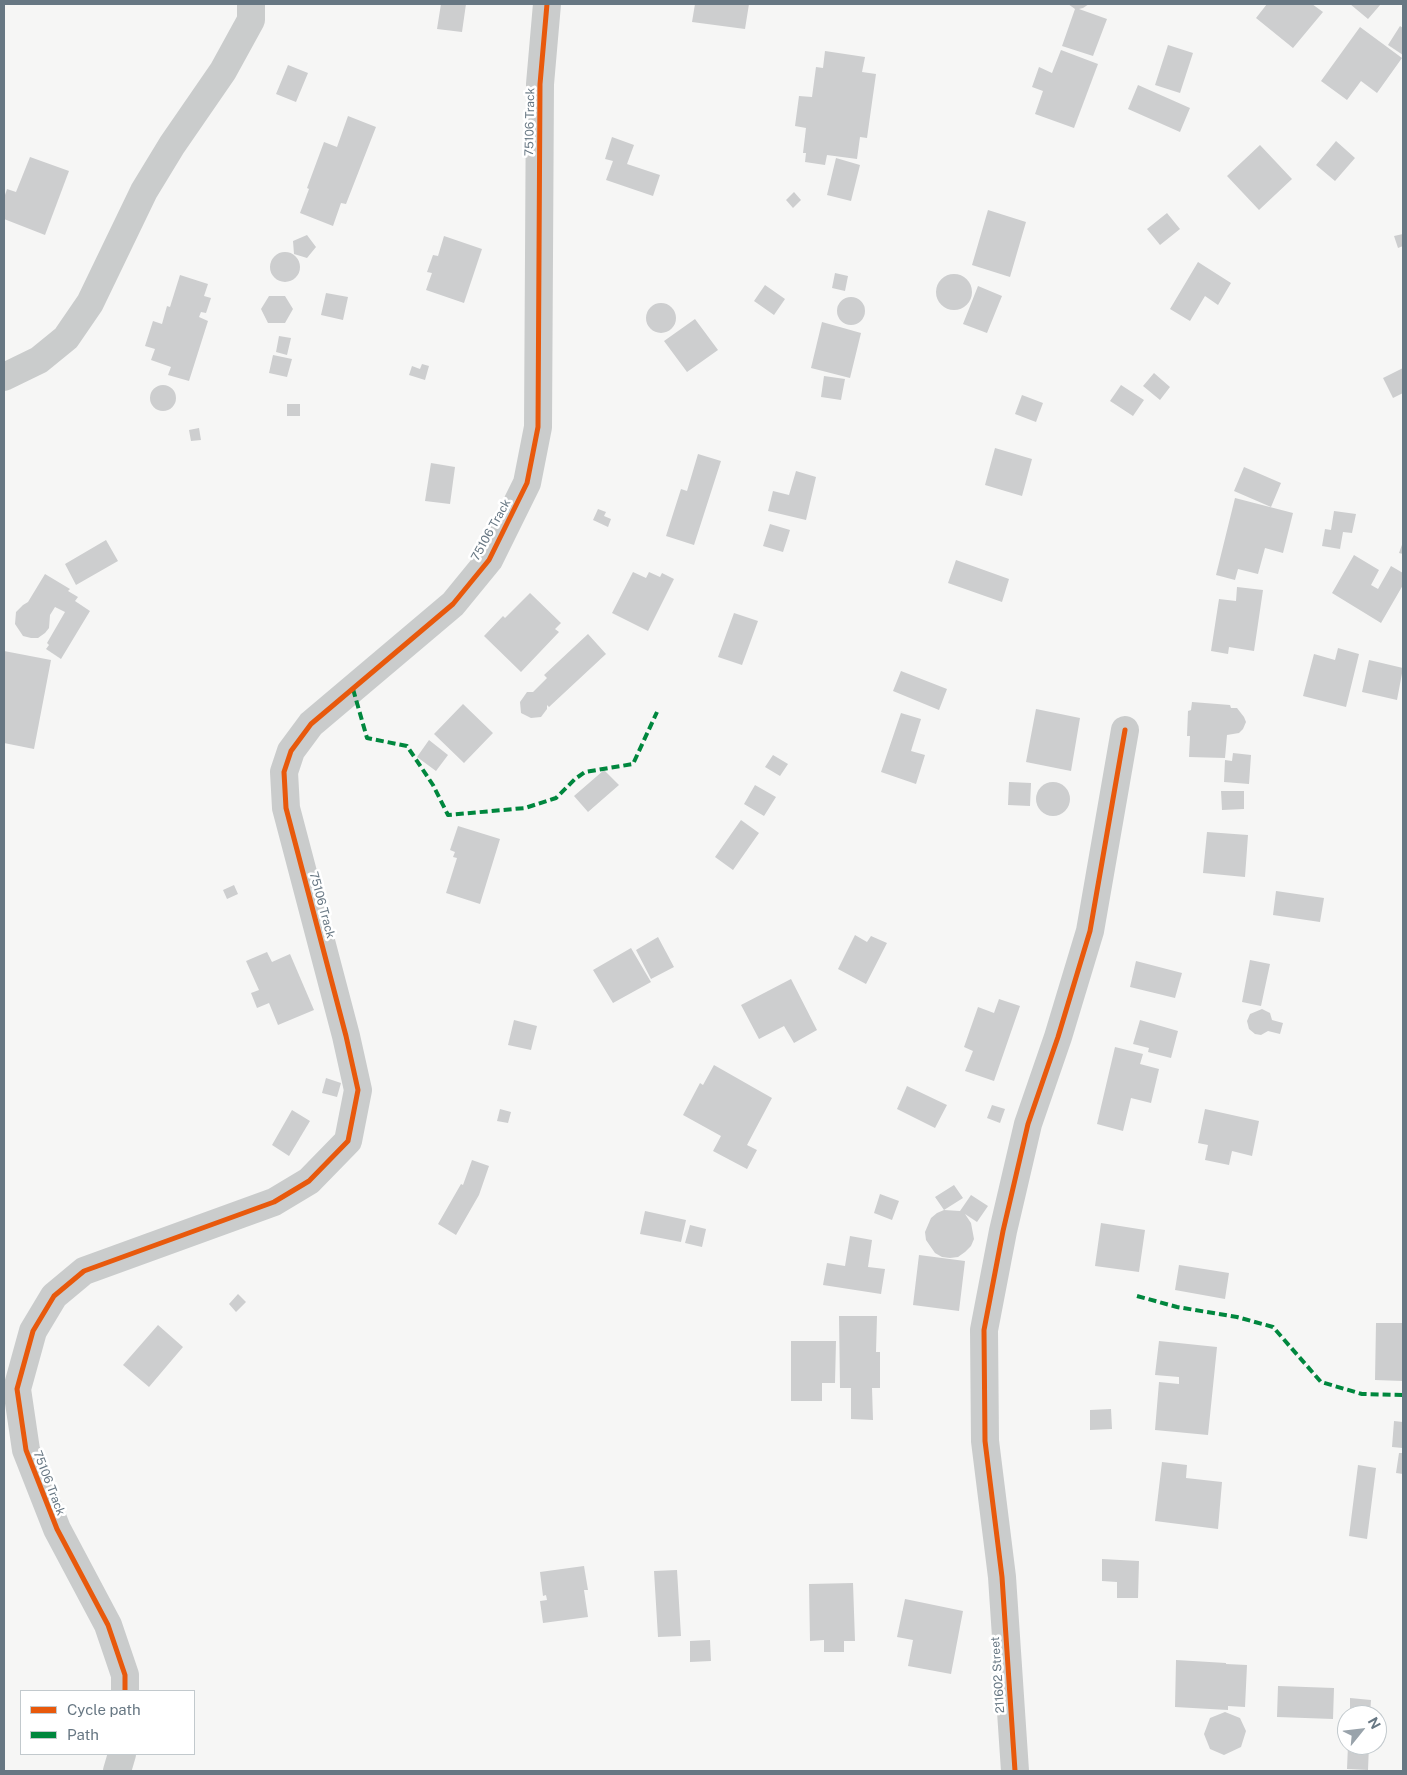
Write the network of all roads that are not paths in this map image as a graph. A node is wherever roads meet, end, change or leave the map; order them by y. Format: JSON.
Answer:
{"nodes":[{"id":1,"x":251,"y":4,"type":"edge"},
{"id":2,"x":547,"y":4,"type":"edge"},
{"id":3,"x":4,"y":377,"type":"edge"},
{"id":4,"x":1125,"y":730,"type":"dead end"},
{"id":5,"x":125,"y":1690,"type":"edge"},
{"id":6,"x":122,"y":1755,"type":"edge"},
{"id":7,"x":118,"y":1771,"type":"edge"},
{"id":8,"x":1014,"y":1771,"type":"edge"}],
"edges":[{"from":1,"to":3,"type":"street"},
{"from":2,"to":5,"type":"street","name":"75106 Track"},
{"from":4,"to":8,"type":"street","name":"211602 Street"},
{"from":6,"to":7,"type":"street"}]}
